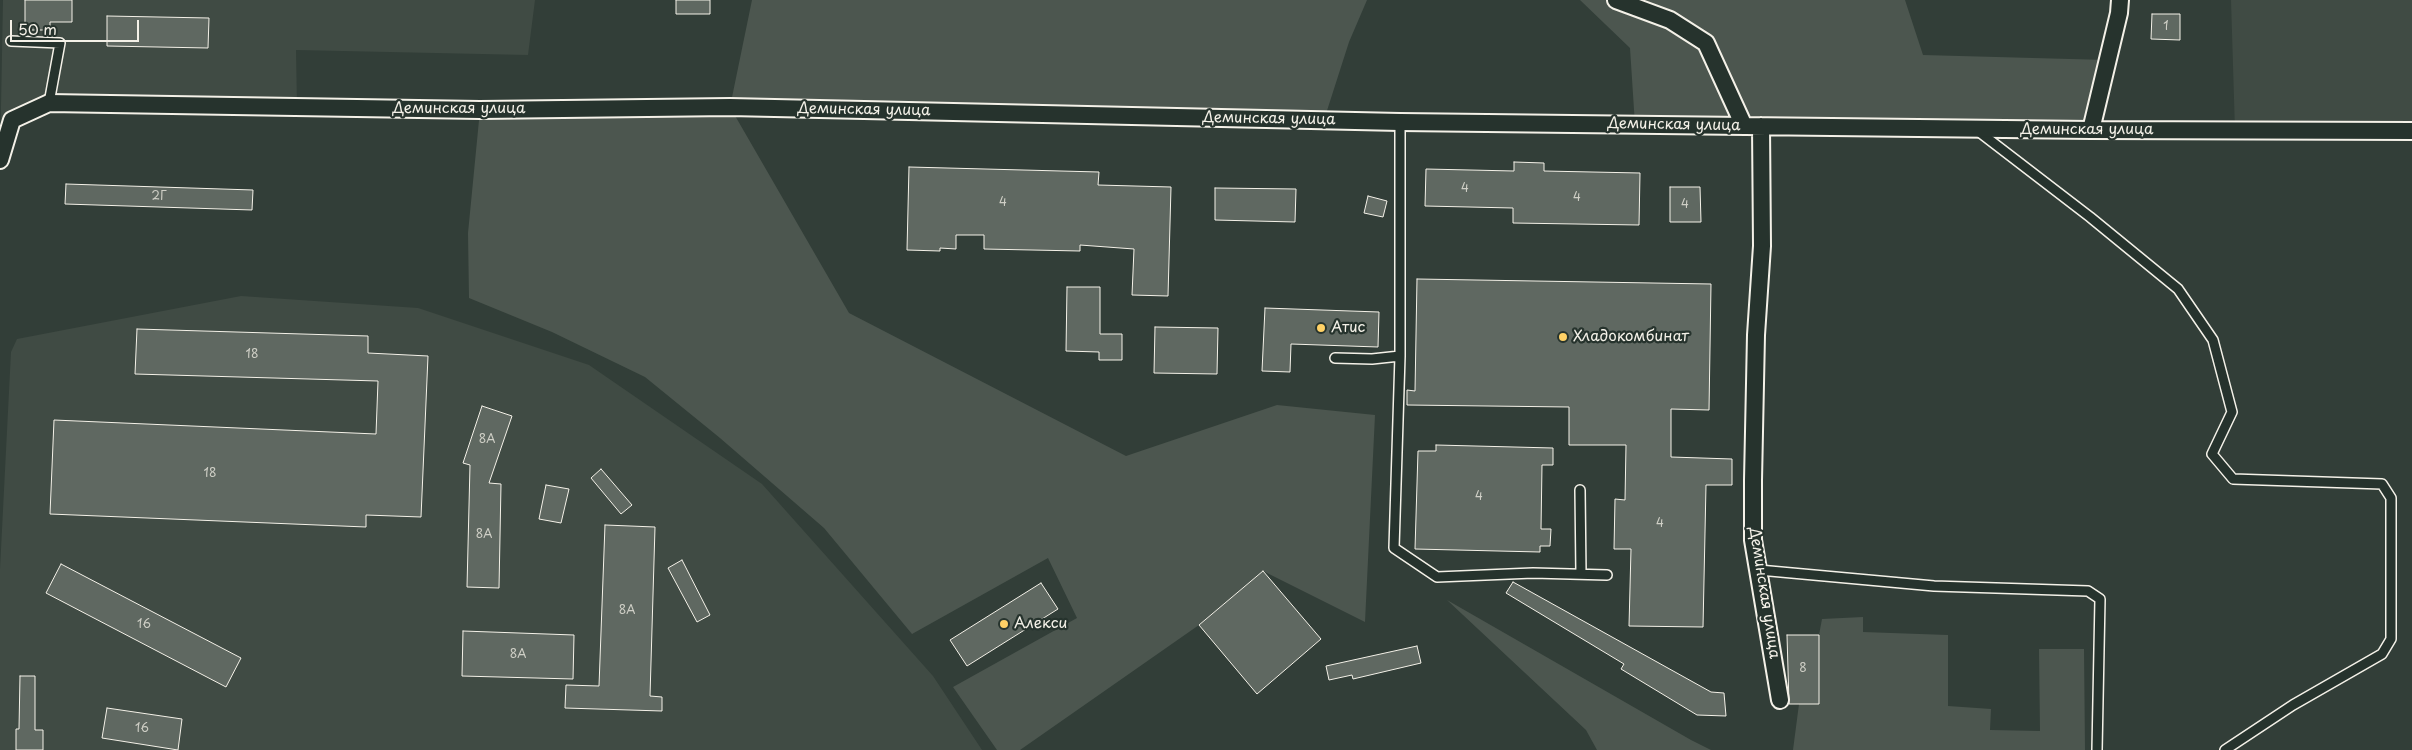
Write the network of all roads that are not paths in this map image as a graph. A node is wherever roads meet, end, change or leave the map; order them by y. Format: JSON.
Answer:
{"nodes":[{"id":1,"x":1616,"y":0,"type":"edge"},
{"id":2,"x":2120,"y":0,"type":"edge"},
{"id":3,"x":11,"y":41,"type":"dead end"},
{"id":4,"x":49,"y":104,"type":"junction"},
{"id":5,"x":1400,"y":122,"type":"junction"},
{"id":6,"x":1744,"y":126,"type":"junction"},
{"id":7,"x":1761,"y":126,"type":"junction"},
{"id":8,"x":1976,"y":129,"type":"junction"},
{"id":9,"x":2091,"y":130,"type":"junction"},
{"id":10,"x":2412,"y":132,"type":"edge"},
{"id":11,"x":0,"y":160,"type":"edge"},
{"id":12,"x":1400,"y":356,"type":"junction"},
{"id":13,"x":1335,"y":358,"type":"dead end"},
{"id":14,"x":1580,"y":490,"type":"dead end"},
{"id":15,"x":1758,"y":570,"type":"junction"},
{"id":16,"x":1580,"y":574,"type":"junction"},
{"id":17,"x":1607,"y":575,"type":"dead end"},
{"id":18,"x":1780,"y":700,"type":"dead end"},
{"id":19,"x":2097,"y":750,"type":"edge"},
{"id":20,"x":2225,"y":750,"type":"edge"}],
"edges":[{"from":1,"to":6,"type":"street"},
{"from":2,"to":9,"type":"street"},
{"from":3,"to":4,"type":"lane"},
{"from":4,"to":5,"type":"street","name":"Деминская улица"},
{"from":4,"to":11,"type":"street","name":"Деминская улица"},
{"from":5,"to":6,"type":"street","name":"Деминская улица"},
{"from":5,"to":12,"type":"lane"},
{"from":6,"to":7,"type":"street","name":"Деминская улица"},
{"from":7,"to":8,"type":"street","name":"Деминская улица"},
{"from":7,"to":15,"type":"street","name":"Деминская улица"},
{"from":8,"to":9,"type":"street","name":"Деминская улица"},
{"from":8,"to":20,"type":"lane"},
{"from":9,"to":10,"type":"street","name":"Деминская улица"},
{"from":12,"to":13,"type":"lane"},
{"from":12,"to":16,"type":"lane"},
{"from":14,"to":16,"type":"lane"},
{"from":15,"to":18,"type":"street","name":"Деминская улица"},
{"from":15,"to":19,"type":"lane"},
{"from":16,"to":17,"type":"lane"}]}
